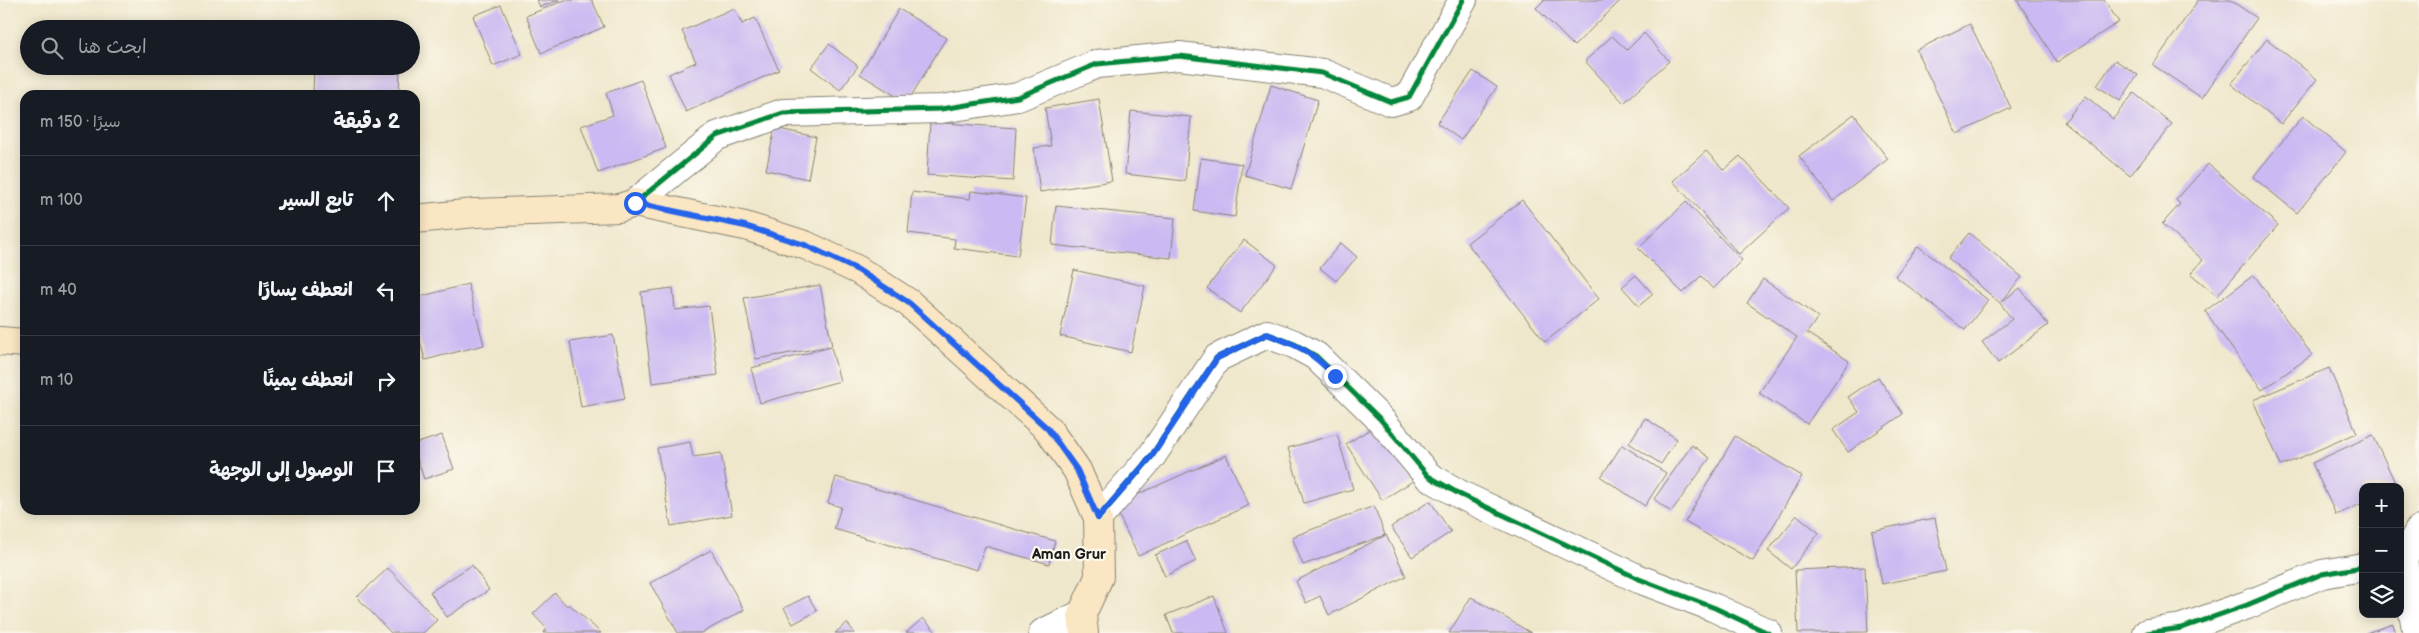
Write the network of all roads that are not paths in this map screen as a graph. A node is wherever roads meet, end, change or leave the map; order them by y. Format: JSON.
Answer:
{"nodes":[{"id":1,"x":1463,"y":0,"type":"edge"},
{"id":2,"x":635,"y":203,"type":"junction"},
{"id":3,"x":420,"y":218,"type":"edge"},
{"id":4,"x":0,"y":341,"type":"edge"},
{"id":5,"x":20,"y":342,"type":"edge"},
{"id":6,"x":1098,"y":518,"type":"junction"},
{"id":7,"x":2419,"y":530,"type":"edge"},
{"id":8,"x":2404,"y":557,"type":"edge"},
{"id":9,"x":2359,"y":568,"type":"edge"},
{"id":10,"x":2404,"y":571,"type":"edge"},
{"id":11,"x":1083,"y":624,"type":"edge"},
{"id":12,"x":1043,"y":633,"type":"edge"},
{"id":13,"x":1768,"y":633,"type":"edge"},
{"id":14,"x":2147,"y":633,"type":"edge"},
{"id":15,"x":2417,"y":633,"type":"edge"}],
"edges":[{"from":1,"to":2,"type":"street"},
{"from":2,"to":3,"type":"main road"},
{"from":2,"to":6,"type":"main road"},
{"from":4,"to":5,"type":"main road"},
{"from":6,"to":11,"type":"main road"},
{"from":6,"to":13,"type":"street"},
{"from":7,"to":8,"type":"street"},
{"from":9,"to":14,"type":"street"},
{"from":10,"to":15,"type":"street"},
{"from":11,"to":12,"type":"street"}]}
